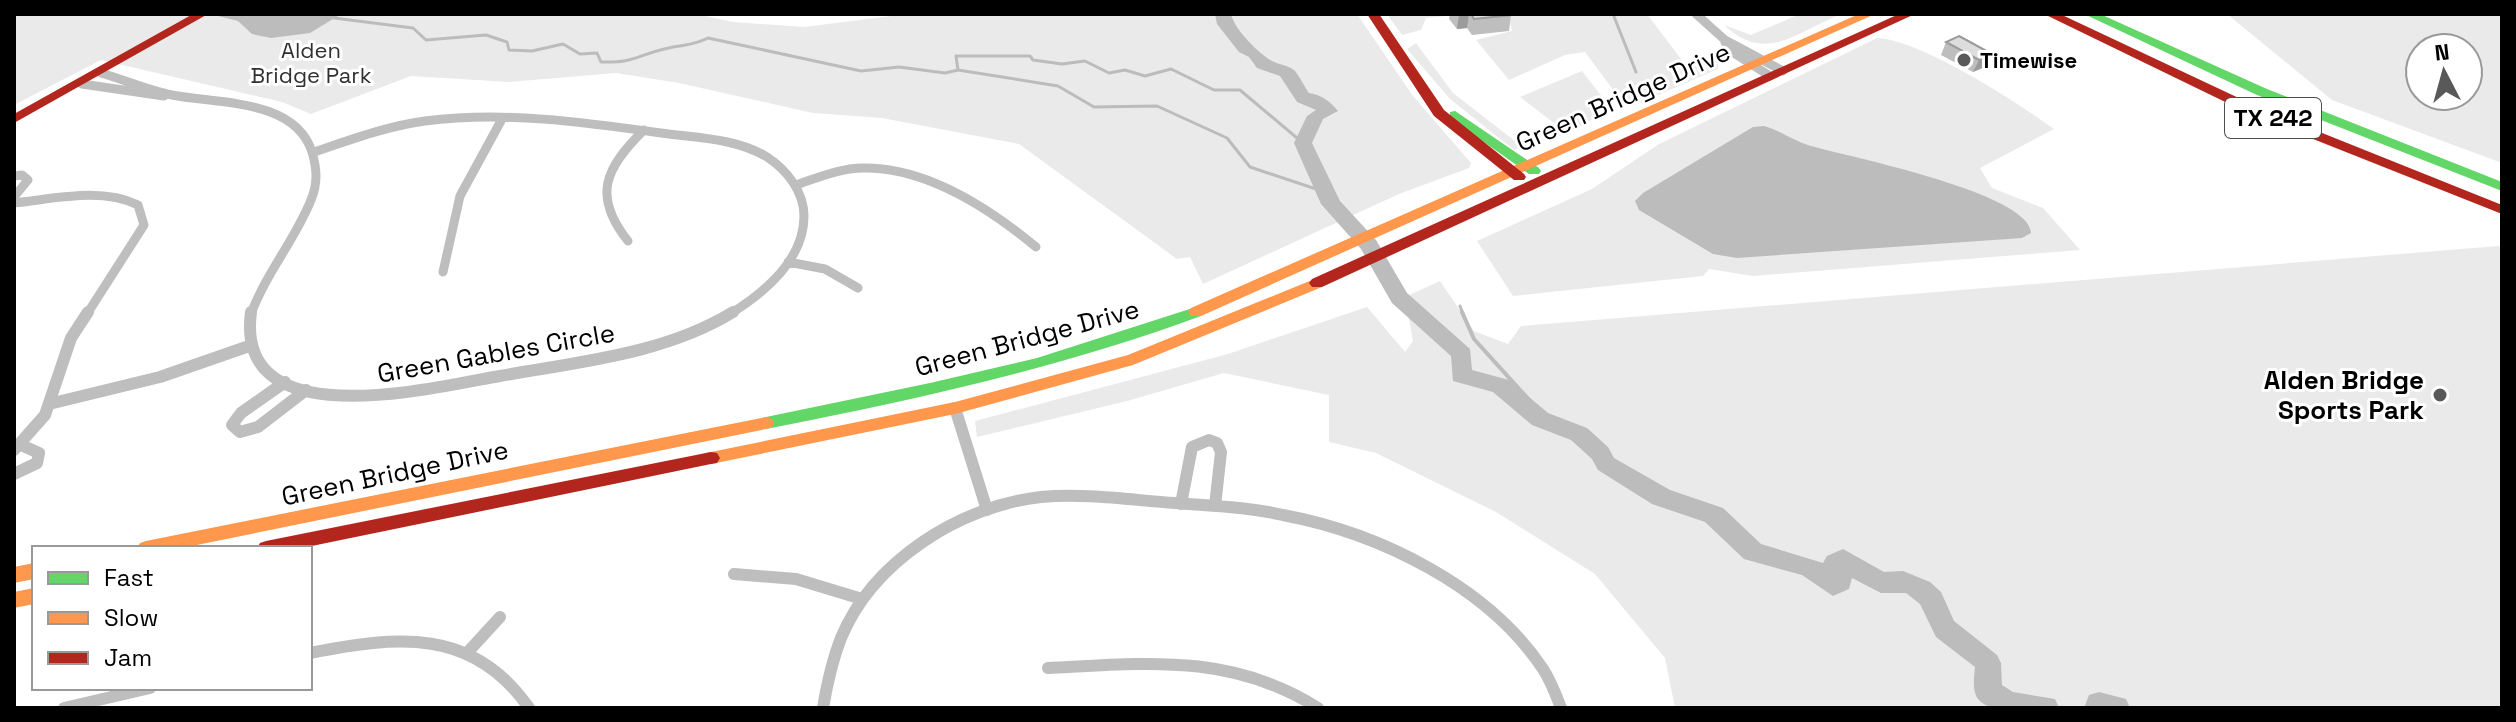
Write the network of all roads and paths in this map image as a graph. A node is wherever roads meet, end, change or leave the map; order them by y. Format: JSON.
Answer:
{"nodes":[{"id":1,"x":202,"y":14,"type":"edge"},
{"id":2,"x":1373,"y":14,"type":"edge"},
{"id":3,"x":1696,"y":14,"type":"edge"},
{"id":4,"x":1909,"y":14,"type":"edge"},
{"id":5,"x":2050,"y":14,"type":"edge"},
{"id":6,"x":2090,"y":14,"type":"edge"},
{"id":7,"x":1865,"y":16,"type":"edge"},
{"id":8,"x":1883,"y":26,"type":"junction"},
{"id":9,"x":1758,"y":62,"type":"junction"},
{"id":10,"x":101,"y":73,"type":"junction"},
{"id":11,"x":1777,"y":74,"type":"junction"},
{"id":12,"x":82,"y":84,"type":"junction"},
{"id":13,"x":173,"y":96,"type":"junction"},
{"id":14,"x":14,"y":119,"type":"edge"},
{"id":15,"x":502,"y":119,"type":"junction"},
{"id":16,"x":644,"y":130,"type":"junction"},
{"id":17,"x":314,"y":152,"type":"junction"},
{"id":18,"x":1521,"y":170,"type":"junction"},
{"id":19,"x":14,"y":176,"type":"edge"},
{"id":20,"x":1538,"y":182,"type":"junction"},
{"id":21,"x":796,"y":185,"type":"junction"},
{"id":22,"x":2502,"y":187,"type":"edge"},
{"id":23,"x":14,"y":200,"type":"edge"},
{"id":24,"x":2502,"y":210,"type":"edge"},
{"id":25,"x":628,"y":241,"type":"dead end"},
{"id":26,"x":1036,"y":247,"type":"dead end"},
{"id":27,"x":788,"y":262,"type":"junction"},
{"id":28,"x":443,"y":272,"type":"dead end"},
{"id":29,"x":858,"y":288,"type":"dead end"},
{"id":30,"x":1121,"y":341,"type":"junction"},
{"id":31,"x":252,"y":345,"type":"junction"},
{"id":32,"x":285,"y":382,"type":"junction"},
{"id":33,"x":306,"y":390,"type":"junction"},
{"id":34,"x":49,"y":404,"type":"junction"},
{"id":35,"x":955,"y":408,"type":"junction"},
{"id":36,"x":17,"y":447,"type":"edge"},
{"id":37,"x":14,"y":474,"type":"edge"},
{"id":38,"x":1181,"y":504,"type":"junction"},
{"id":39,"x":1215,"y":506,"type":"junction"},
{"id":40,"x":987,"y":510,"type":"junction"},
{"id":41,"x":156,"y":546,"type":"edge"},
{"id":42,"x":276,"y":546,"type":"edge"},
{"id":43,"x":734,"y":574,"type":"dead end"},
{"id":44,"x":862,"y":599,"type":"junction"},
{"id":45,"x":500,"y":617,"type":"dead end"},
{"id":46,"x":312,"y":653,"type":"edge"},
{"id":47,"x":467,"y":653,"type":"junction"},
{"id":48,"x":1048,"y":668,"type":"dead end"},
{"id":49,"x":141,"y":690,"type":"edge"},
{"id":50,"x":64,"y":708,"type":"edge"},
{"id":51,"x":529,"y":708,"type":"edge"},
{"id":52,"x":823,"y":708,"type":"edge"},
{"id":53,"x":1318,"y":708,"type":"edge"},
{"id":54,"x":1561,"y":708,"type":"edge"}],
"edges":[{"from":1,"to":10,"type":"main road"},
{"from":2,"to":18,"type":"main road"},
{"from":3,"to":9,"type":"street"},
{"from":4,"to":8,"type":"main road","name":"Green Bridge Drive"},
{"from":5,"to":24,"type":"main road","number":"TX 242"},
{"from":6,"to":22,"type":"main road","number":"TX 242"},
{"from":7,"to":8,"type":"main road"},
{"from":7,"to":9,"type":"main road","name":"Green Bridge Drive"},
{"from":8,"to":11,"type":"main road","name":"Green Bridge Drive"},
{"from":9,"to":11,"type":"street"},
{"from":9,"to":18,"type":"main road","name":"Green Bridge Drive"},
{"from":10,"to":12,"type":"main road"},
{"from":10,"to":13,"type":"street"},
{"from":11,"to":20,"type":"main road","name":"Green Bridge Drive"},
{"from":12,"to":13,"type":"street"},
{"from":12,"to":14,"type":"main road"},
{"from":13,"to":17,"type":"street"},
{"from":15,"to":16,"type":"street"},
{"from":15,"to":17,"type":"street"},
{"from":15,"to":28,"type":"street"},
{"from":16,"to":21,"type":"street"},
{"from":16,"to":25,"type":"street"},
{"from":17,"to":31,"type":"street"},
{"from":18,"to":20,"type":"main road"},
{"from":18,"to":30,"type":"main road","name":"Green Bridge Drive"},
{"from":19,"to":23,"type":"street"},
{"from":20,"to":35,"type":"main road","name":"Green Bridge Drive"},
{"from":21,"to":26,"type":"street"},
{"from":21,"to":27,"type":"street","name":"Green Gables Circle"},
{"from":23,"to":34,"type":"street"},
{"from":27,"to":29,"type":"street"},
{"from":27,"to":33,"type":"street","name":"Green Gables Circle"},
{"from":30,"to":35,"type":"main road"},
{"from":30,"to":41,"type":"main road","name":"Green Bridge Drive"},
{"from":31,"to":32,"type":"street","name":"Green Gables Circle"},
{"from":31,"to":34,"type":"street"},
{"from":32,"to":33,"type":"street","name":"Green Gables Circle"},
{"from":32,"to":33,"type":"street"},
{"from":34,"to":36,"type":"street"},
{"from":35,"to":40,"type":"street"},
{"from":35,"to":42,"type":"main road","name":"Green Bridge Drive"},
{"from":36,"to":37,"type":"street"},
{"from":38,"to":39,"type":"street"},
{"from":38,"to":39,"type":"street"},
{"from":38,"to":40,"type":"street"},
{"from":39,"to":54,"type":"street"},
{"from":40,"to":44,"type":"street"},
{"from":43,"to":44,"type":"street"},
{"from":44,"to":52,"type":"street"},
{"from":45,"to":47,"type":"street"},
{"from":46,"to":47,"type":"street"},
{"from":47,"to":51,"type":"street"},
{"from":48,"to":53,"type":"street"},
{"from":49,"to":50,"type":"street"}]}
